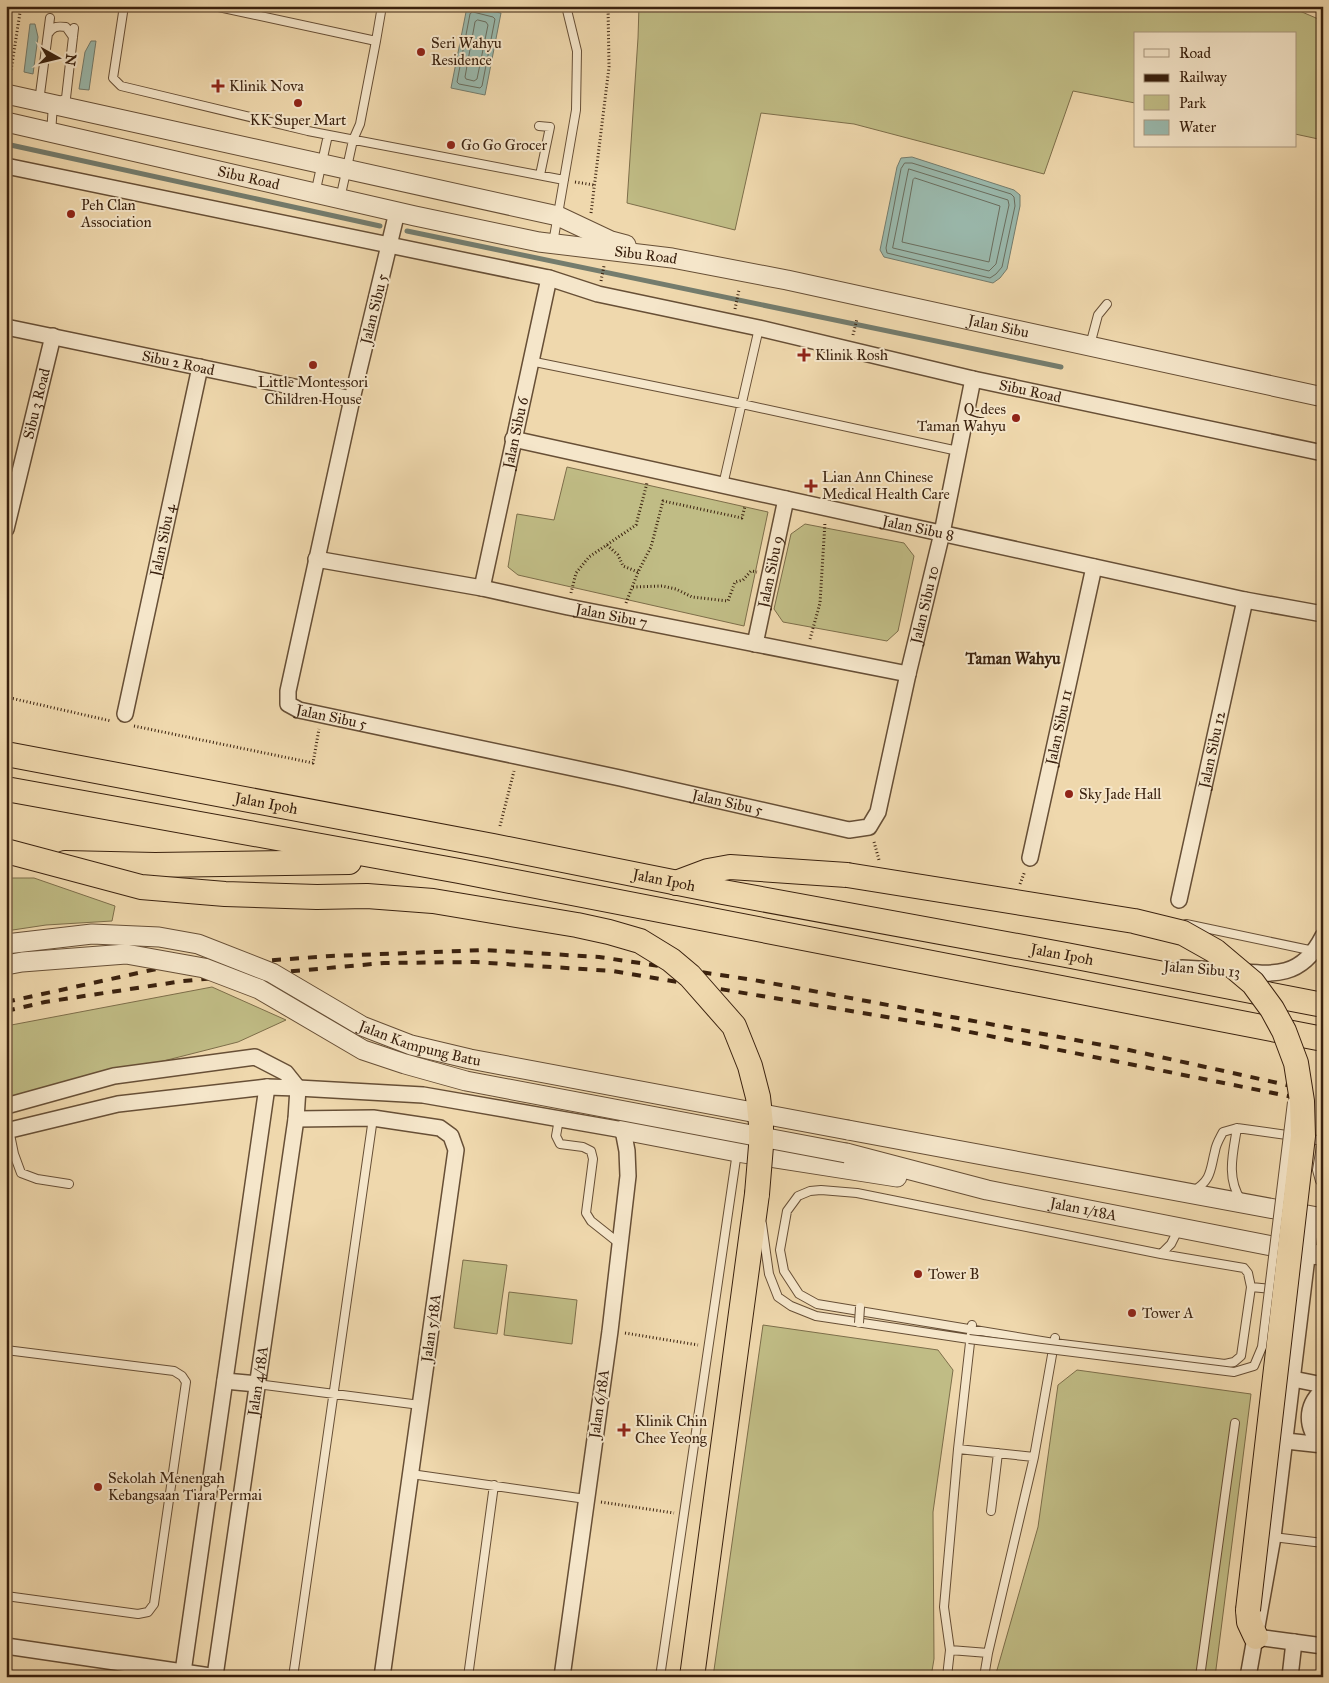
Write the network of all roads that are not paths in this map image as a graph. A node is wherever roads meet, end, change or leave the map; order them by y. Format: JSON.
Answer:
{"nodes":[{"id":1,"x":124,"y":6,"type":"edge"},
{"id":2,"x":214,"y":6,"type":"edge"},
{"id":3,"x":382,"y":6,"type":"edge"},
{"id":4,"x":566,"y":6,"type":"edge"},
{"id":5,"x":50,"y":18,"type":"dead end"},
{"id":6,"x":74,"y":28,"type":"dead end"},
{"id":7,"x":48,"y":34,"type":"junction"},
{"id":8,"x":73,"y":37,"type":"junction"},
{"id":9,"x":376,"y":41,"type":"junction"},
{"id":10,"x":7,"y":94,"type":"edge"},
{"id":11,"x":53,"y":105,"type":"junction"},
{"id":12,"x":6,"y":122,"type":"edge"},
{"id":13,"x":539,"y":126,"type":"dead end"},
{"id":14,"x":51,"y":134,"type":"junction"},
{"id":15,"x":328,"y":135,"type":"junction"},
{"id":16,"x":353,"y":140,"type":"junction"},
{"id":17,"x":322,"y":163,"type":"junction"},
{"id":18,"x":6,"y":166,"type":"edge"},
{"id":19,"x":347,"y":169,"type":"junction"},
{"id":20,"x":540,"y":175,"type":"junction"},
{"id":21,"x":564,"y":180,"type":"junction"},
{"id":22,"x":315,"y":194,"type":"junction"},
{"id":23,"x":340,"y":200,"type":"junction"},
{"id":24,"x":397,"y":212,"type":"junction"},
{"id":25,"x":558,"y":216,"type":"junction"},
{"id":26,"x":553,"y":244,"type":"junction"},
{"id":27,"x":390,"y":247,"type":"junction"},
{"id":28,"x":672,"y":258,"type":"junction"},
{"id":29,"x":549,"y":278,"type":"junction"},
{"id":30,"x":1107,"y":304,"type":"dead end"},
{"id":31,"x":6,"y":327,"type":"edge"},
{"id":32,"x":759,"y":328,"type":"junction"},
{"id":33,"x":53,"y":336,"type":"junction"},
{"id":34,"x":1089,"y":346,"type":"junction"},
{"id":35,"x":530,"y":361,"type":"junction"},
{"id":36,"x":200,"y":367,"type":"junction"},
{"id":37,"x":973,"y":379,"type":"junction"},
{"id":38,"x":1323,"y":397,"type":"edge"},
{"id":39,"x":352,"y":399,"type":"junction"},
{"id":40,"x":742,"y":404,"type":"junction"},
{"id":41,"x":513,"y":439,"type":"junction"},
{"id":42,"x":958,"y":451,"type":"junction"},
{"id":43,"x":1323,"y":453,"type":"edge"},
{"id":44,"x":723,"y":485,"type":"junction"},
{"id":45,"x":786,"y":499,"type":"junction"},
{"id":46,"x":6,"y":529,"type":"edge"},
{"id":47,"x":942,"y":533,"type":"junction"},
{"id":48,"x":316,"y":559,"type":"junction"},
{"id":49,"x":1094,"y":567,"type":"junction"},
{"id":50,"x":482,"y":588,"type":"junction"},
{"id":51,"x":1245,"y":600,"type":"junction"},
{"id":52,"x":1323,"y":614,"type":"edge"},
{"id":53,"x":755,"y":644,"type":"junction"},
{"id":54,"x":908,"y":674,"type":"junction"},
{"id":55,"x":123,"y":720,"type":"road end"},
{"id":56,"x":6,"y":754,"type":"edge"},
{"id":57,"x":6,"y":789,"type":"edge"},
{"id":58,"x":869,"y":827,"type":"joint"},
{"id":59,"x":6,"y":851,"type":"edge"},
{"id":60,"x":1030,"y":858,"type":"dead end"},
{"id":61,"x":6,"y":861,"type":"edge"},
{"id":62,"x":408,"y":861,"type":"junction"},
{"id":63,"x":676,"y":883,"type":"junction"},
{"id":64,"x":1179,"y":900,"type":"dead end"},
{"id":65,"x":1174,"y":922,"type":"dead end"},
{"id":66,"x":1323,"y":936,"type":"edge"},
{"id":67,"x":6,"y":944,"type":"edge"},
{"id":68,"x":1314,"y":951,"type":"junction"},
{"id":69,"x":1066,"y":955,"type":"junction"},
{"id":70,"x":6,"y":965,"type":"edge"},
{"id":71,"x":1323,"y":1005,"type":"edge"},
{"id":72,"x":1323,"y":1039,"type":"edge"},
{"id":73,"x":1296,"y":1063,"type":"junction"},
{"id":74,"x":267,"y":1087,"type":"junction"},
{"id":75,"x":298,"y":1088,"type":"junction"},
{"id":76,"x":6,"y":1106,"type":"edge"},
{"id":77,"x":6,"y":1115,"type":"edge"},
{"id":78,"x":373,"y":1118,"type":"junction"},
{"id":79,"x":296,"y":1119,"type":"junction"},
{"id":80,"x":559,"y":1119,"type":"junction"},
{"id":81,"x":1237,"y":1128,"type":"junction"},
{"id":82,"x":623,"y":1130,"type":"junction"},
{"id":83,"x":8,"y":1131,"type":"edge"},
{"id":84,"x":1322,"y":1141,"type":"edge"},
{"id":85,"x":737,"y":1152,"type":"junction"},
{"id":86,"x":846,"y":1154,"type":"joint"},
{"id":87,"x":1323,"y":1182,"type":"edge"},
{"id":88,"x":857,"y":1183,"type":"junction"},
{"id":89,"x":69,"y":1184,"type":"dead end"},
{"id":90,"x":988,"y":1190,"type":"junction"},
{"id":91,"x":757,"y":1194,"type":"junction"},
{"id":92,"x":1189,"y":1194,"type":"junction"},
{"id":93,"x":1243,"y":1204,"type":"junction"},
{"id":94,"x":1318,"y":1217,"type":"edge"},
{"id":95,"x":1179,"y":1228,"type":"junction"},
{"id":96,"x":620,"y":1244,"type":"junction"},
{"id":97,"x":1284,"y":1249,"type":"junction"},
{"id":98,"x":1161,"y":1254,"type":"junction"},
{"id":99,"x":1316,"y":1255,"type":"edge"},
{"id":100,"x":1251,"y":1287,"type":"junction"},
{"id":101,"x":860,"y":1308,"type":"dead end"},
{"id":102,"x":858,"y":1322,"type":"junction"},
{"id":103,"x":972,"y":1327,"type":"junction"},
{"id":104,"x":1055,"y":1341,"type":"junction"},
{"id":105,"x":6,"y":1350,"type":"edge"},
{"id":106,"x":1128,"y":1350,"type":"dead end"},
{"id":107,"x":1127,"y":1359,"type":"junction"},
{"id":108,"x":1293,"y":1379,"type":"junction"},
{"id":109,"x":225,"y":1381,"type":"junction"},
{"id":110,"x":257,"y":1384,"type":"junction"},
{"id":111,"x":1323,"y":1384,"type":"edge"},
{"id":112,"x":1323,"y":1390,"type":"edge"},
{"id":113,"x":333,"y":1394,"type":"junction"},
{"id":114,"x":420,"y":1405,"type":"junction"},
{"id":115,"x":1235,"y":1423,"type":"dead end"},
{"id":116,"x":1286,"y":1441,"type":"junction"},
{"id":117,"x":1323,"y":1445,"type":"edge"},
{"id":118,"x":958,"y":1449,"type":"junction"},
{"id":119,"x":998,"y":1453,"type":"junction"},
{"id":120,"x":1034,"y":1457,"type":"junction"},
{"id":121,"x":411,"y":1474,"type":"junction"},
{"id":122,"x":494,"y":1485,"type":"junction"},
{"id":123,"x":586,"y":1499,"type":"junction"},
{"id":124,"x":991,"y":1511,"type":"dead end"},
{"id":125,"x":1273,"y":1537,"type":"junction"},
{"id":126,"x":1323,"y":1543,"type":"edge"},
{"id":127,"x":6,"y":1596,"type":"edge"},
{"id":128,"x":1256,"y":1637,"type":"junction"},
{"id":129,"x":1294,"y":1642,"type":"junction"},
{"id":130,"x":6,"y":1646,"type":"edge"},
{"id":131,"x":1323,"y":1646,"type":"edge"},
{"id":132,"x":950,"y":1650,"type":"junction"},
{"id":133,"x":988,"y":1653,"type":"junction"},
{"id":134,"x":183,"y":1672,"type":"junction"},
{"id":135,"x":154,"y":1673,"type":"edge"},
{"id":136,"x":216,"y":1677,"type":"edge"},
{"id":137,"x":293,"y":1677,"type":"edge"},
{"id":138,"x":382,"y":1677,"type":"edge"},
{"id":139,"x":468,"y":1677,"type":"edge"},
{"id":140,"x":562,"y":1677,"type":"edge"},
{"id":141,"x":660,"y":1677,"type":"edge"},
{"id":142,"x":692,"y":1677,"type":"edge"},
{"id":143,"x":947,"y":1677,"type":"edge"},
{"id":144,"x":984,"y":1677,"type":"edge"},
{"id":145,"x":1200,"y":1677,"type":"edge"},
{"id":146,"x":1248,"y":1677,"type":"edge"},
{"id":147,"x":1290,"y":1677,"type":"edge"}],
"edges":[{"from":1,"to":15,"type":"lane"},
{"from":2,"to":9,"type":"lane"},
{"from":3,"to":9,"type":"lane"},
{"from":4,"to":21,"type":"lane"},
{"from":5,"to":7,"type":"lane"},
{"from":6,"to":8,"type":"lane"},
{"from":7,"to":8,"type":"lane"},
{"from":7,"to":11,"type":"lane"},
{"from":8,"to":11,"type":"lane"},
{"from":9,"to":16,"type":"lane"},
{"from":10,"to":11,"type":"street","name":"Sibu Road"},
{"from":11,"to":14,"type":"lane"},
{"from":11,"to":17,"type":"street","name":"Sibu Road"},
{"from":12,"to":14,"type":"street","name":"Sibu Road"},
{"from":13,"to":20,"type":"lane"},
{"from":14,"to":22,"type":"street","name":"Sibu Road"},
{"from":15,"to":16,"type":"lane"},
{"from":15,"to":17,"type":"lane"},
{"from":16,"to":19,"type":"lane"},
{"from":16,"to":20,"type":"lane"},
{"from":17,"to":19,"type":"street","name":"Sibu Road"},
{"from":17,"to":22,"type":"lane"},
{"from":18,"to":27,"type":"street","name":"Sibu Road"},
{"from":19,"to":23,"type":"lane"},
{"from":19,"to":25,"type":"street","name":"Sibu Road"},
{"from":20,"to":21,"type":"lane"},
{"from":21,"to":25,"type":"lane"},
{"from":22,"to":23,"type":"street","name":"Sibu Road"},
{"from":23,"to":24,"type":"street","name":"Sibu Road"},
{"from":24,"to":26,"type":"street","name":"Sibu Road"},
{"from":24,"to":27,"type":"street","name":"Jalan Sibu 5"},
{"from":25,"to":26,"type":"lane"},
{"from":25,"to":28,"type":"street","name":"Sibu Road"},
{"from":26,"to":28,"type":"street","name":"Sibu Road"},
{"from":27,"to":29,"type":"street","name":"Sibu Road"},
{"from":27,"to":39,"type":"street","name":"Jalan Sibu 5"},
{"from":28,"to":34,"type":"street","name":"Jalan Sibu"},
{"from":29,"to":32,"type":"street","name":"Sibu Road"},
{"from":29,"to":35,"type":"street","name":"Jalan Sibu 6"},
{"from":30,"to":34,"type":"lane"},
{"from":31,"to":33,"type":"street","name":"Sibu 2 Road"},
{"from":32,"to":37,"type":"street","name":"Sibu Road"},
{"from":32,"to":40,"type":"lane"},
{"from":33,"to":36,"type":"street","name":"Sibu 2 Road"},
{"from":33,"to":46,"type":"street","name":"Sibu 3 Road"},
{"from":34,"to":38,"type":"street","name":"Jalan Sibu"},
{"from":35,"to":40,"type":"lane"},
{"from":35,"to":41,"type":"street","name":"Jalan Sibu 6"},
{"from":36,"to":39,"type":"street","name":"Sibu 2 Road"},
{"from":36,"to":55,"type":"street","name":"Jalan Sibu 4"},
{"from":37,"to":42,"type":"street","name":"Jalan Sibu 10"},
{"from":37,"to":43,"type":"street","name":"Sibu Road"},
{"from":39,"to":48,"type":"street","name":"Jalan Sibu 5"},
{"from":40,"to":42,"type":"lane"},
{"from":40,"to":44,"type":"lane"},
{"from":41,"to":44,"type":"street","name":"Jalan Sibu 8"},
{"from":41,"to":50,"type":"street","name":"Jalan Sibu 6"},
{"from":42,"to":47,"type":"street","name":"Jalan Sibu 10"},
{"from":44,"to":45,"type":"street","name":"Jalan Sibu 8"},
{"from":45,"to":47,"type":"street","name":"Jalan Sibu 8"},
{"from":45,"to":53,"type":"street","name":"Jalan Sibu 9"},
{"from":47,"to":49,"type":"street","name":"Jalan Sibu 8"},
{"from":47,"to":54,"type":"street","name":"Jalan Sibu 10"},
{"from":48,"to":50,"type":"street","name":"Jalan Sibu 7"},
{"from":48,"to":58,"type":"street","name":"Jalan Sibu 5"},
{"from":49,"to":51,"type":"street","name":"Jalan Sibu 8"},
{"from":49,"to":60,"type":"street","name":"Jalan Sibu 11"},
{"from":50,"to":53,"type":"street","name":"Jalan Sibu 7"},
{"from":51,"to":52,"type":"street","name":"Jalan Sibu 8"},
{"from":51,"to":64,"type":"street","name":"Jalan Sibu 12"},
{"from":53,"to":54,"type":"street","name":"Jalan Sibu 7"},
{"from":54,"to":58,"type":"street","name":"Jalan Sibu 10"},
{"from":56,"to":63,"type":"highway","name":"Jalan Ipoh"},
{"from":57,"to":62,"type":"highway","name":"Jalan Ipoh"},
{"from":59,"to":91,"type":"highway","bridge":true},
{"from":61,"to":62,"type":"highway"},
{"from":62,"to":72,"type":"highway","name":"Jalan Ipoh"},
{"from":63,"to":69,"type":"highway","name":"Jalan Ipoh"},
{"from":63,"to":73,"type":"highway","bridge":true},
{"from":65,"to":68,"type":"lane"},
{"from":66,"to":68,"type":"street","name":"Jalan Sibu 13"},
{"from":67,"to":92,"type":"street","name":"Jalan Kampung Batu","bridge":true},
{"from":68,"to":69,"type":"street","name":"Jalan Sibu 13"},
{"from":69,"to":71,"type":"highway","name":"Jalan Ipoh"},
{"from":70,"to":86,"type":"street","name":"Jalan Kampung Batu","bridge":true},
{"from":73,"to":107,"type":"lane","bridge":true},
{"from":73,"to":128,"type":"highway","bridge":true},
{"from":74,"to":75,"type":"street"},
{"from":74,"to":83,"type":"street"},
{"from":74,"to":109,"type":"street"},
{"from":75,"to":76,"type":"street"},
{"from":75,"to":79,"type":"street","name":"Jalan 4/18A"},
{"from":75,"to":80,"type":"street"},
{"from":77,"to":83,"type":"lane"},
{"from":78,"to":79,"type":"street","name":"Jalan 5/18A"},
{"from":78,"to":113,"type":"lane"},
{"from":78,"to":114,"type":"street","name":"Jalan 5/18A"},
{"from":79,"to":110,"type":"street","name":"Jalan 4/18A"},
{"from":80,"to":82,"type":"street"},
{"from":80,"to":96,"type":"lane"},
{"from":81,"to":84,"type":"lane"},
{"from":81,"to":92,"type":"lane"},
{"from":81,"to":93,"type":"lane"},
{"from":82,"to":85,"type":"street"},
{"from":82,"to":96,"type":"street","name":"Jalan 6/18A"},
{"from":83,"to":89,"type":"lane"},
{"from":84,"to":87,"type":"lane"},
{"from":85,"to":88,"type":"street"},
{"from":85,"to":141,"type":"lane"},
{"from":86,"to":90,"type":"street","name":"Jalan 1/18A"},
{"from":88,"to":90,"type":"street"},
{"from":88,"to":98,"type":"lane"},
{"from":88,"to":103,"type":"lane"},
{"from":90,"to":95,"type":"street","name":"Jalan 1/18A"},
{"from":91,"to":102,"type":"lane"},
{"from":91,"to":142,"type":"highway"},
{"from":92,"to":93,"type":"street"},
{"from":93,"to":94,"type":"street"},
{"from":94,"to":99,"type":"street"},
{"from":95,"to":97,"type":"street","name":"Jalan 1/18A"},
{"from":95,"to":98,"type":"lane"},
{"from":96,"to":123,"type":"street","name":"Jalan 6/18A"},
{"from":97,"to":99,"type":"street","name":"Jalan 1/18A"},
{"from":97,"to":100,"type":"lane"},
{"from":98,"to":100,"type":"lane"},
{"from":99,"to":108,"type":"street"},
{"from":100,"to":104,"type":"lane"},
{"from":101,"to":102,"type":"lane","bridge":true},
{"from":102,"to":107,"type":"lane","bridge":true},
{"from":103,"to":104,"type":"lane"},
{"from":103,"to":118,"type":"lane"},
{"from":104,"to":120,"type":"lane"},
{"from":105,"to":127,"type":"lane"},
{"from":106,"to":107,"type":"lane"},
{"from":108,"to":111,"type":"street"},
{"from":108,"to":116,"type":"street"},
{"from":109,"to":110,"type":"street"},
{"from":109,"to":134,"type":"street"},
{"from":110,"to":113,"type":"lane"},
{"from":110,"to":136,"type":"street","name":"Jalan 4/18A"},
{"from":112,"to":117,"type":"street"},
{"from":113,"to":114,"type":"lane"},
{"from":113,"to":137,"type":"lane"},
{"from":114,"to":121,"type":"street","name":"Jalan 5/18A"},
{"from":115,"to":145,"type":"lane"},
{"from":116,"to":117,"type":"street"},
{"from":116,"to":125,"type":"street"},
{"from":118,"to":119,"type":"lane"},
{"from":118,"to":132,"type":"lane"},
{"from":119,"to":120,"type":"lane"},
{"from":119,"to":124,"type":"lane"},
{"from":120,"to":133,"type":"lane"},
{"from":121,"to":122,"type":"lane"},
{"from":121,"to":138,"type":"street","name":"Jalan 5/18A"},
{"from":122,"to":123,"type":"lane"},
{"from":122,"to":139,"type":"lane"},
{"from":123,"to":140,"type":"street","name":"Jalan 6/18A"},
{"from":125,"to":126,"type":"lane"},
{"from":125,"to":128,"type":"street"},
{"from":128,"to":129,"type":"street"},
{"from":128,"to":146,"type":"street"},
{"from":129,"to":131,"type":"street"},
{"from":129,"to":147,"type":"street"},
{"from":130,"to":135,"type":"street"},
{"from":132,"to":133,"type":"lane"},
{"from":132,"to":143,"type":"lane"},
{"from":133,"to":144,"type":"lane"},
{"from":134,"to":135,"type":"street"},
{"from":134,"to":136,"type":"street"}]}
